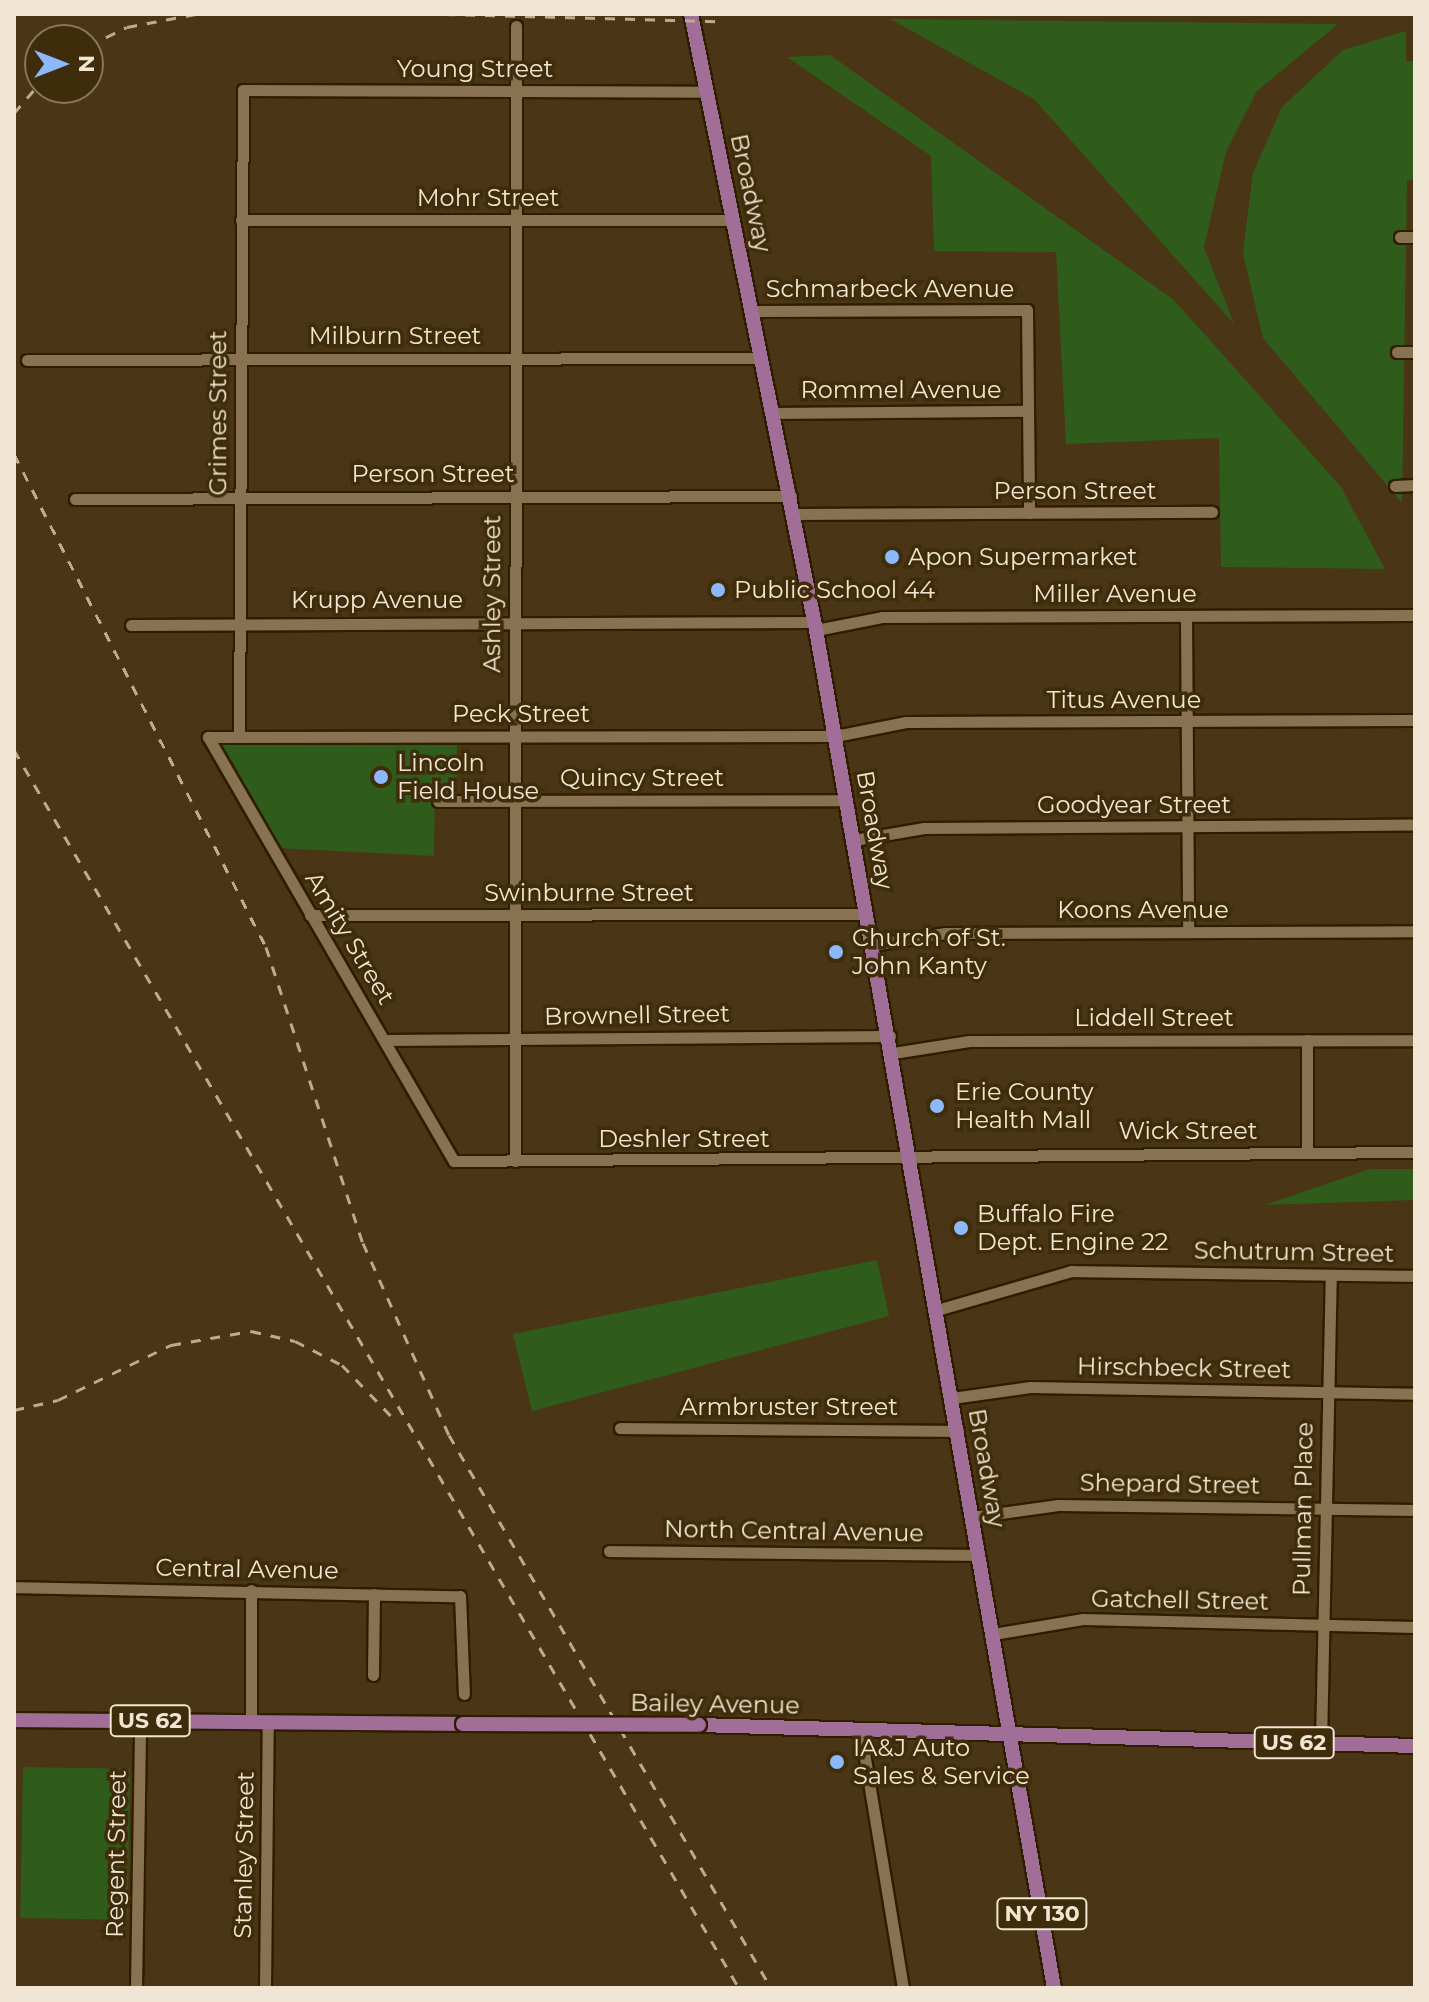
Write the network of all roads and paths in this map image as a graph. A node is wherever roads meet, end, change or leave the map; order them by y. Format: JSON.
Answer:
{"nodes":[{"id":1,"x":691,"y":14,"type":"edge"},
{"id":2,"x":516,"y":26,"type":"dead end"},
{"id":3,"x":243,"y":90,"type":"joint"},
{"id":4,"x":515,"y":92,"type":"junction"},
{"id":5,"x":707,"y":92,"type":"junction"},
{"id":6,"x":241,"y":220,"type":"junction"},
{"id":7,"x":516,"y":220,"type":"junction"},
{"id":8,"x":734,"y":220,"type":"junction"},
{"id":9,"x":1400,"y":237,"type":"dead end"},
{"id":10,"x":1415,"y":237,"type":"edge"},
{"id":11,"x":753,"y":311,"type":"junction"},
{"id":12,"x":1397,"y":352,"type":"dead end"},
{"id":13,"x":1415,"y":352,"type":"edge"},
{"id":14,"x":241,"y":358,"type":"junction"},
{"id":15,"x":515,"y":358,"type":"junction"},
{"id":16,"x":762,"y":358,"type":"junction"},
{"id":17,"x":27,"y":360,"type":"dead end"},
{"id":18,"x":1028,"y":411,"type":"junction"},
{"id":19,"x":774,"y":413,"type":"junction"},
{"id":20,"x":1415,"y":485,"type":"edge"},
{"id":21,"x":1395,"y":486,"type":"dead end"},
{"id":22,"x":514,"y":495,"type":"junction"},
{"id":23,"x":240,"y":496,"type":"junction"},
{"id":24,"x":791,"y":496,"type":"junction"},
{"id":25,"x":75,"y":499,"type":"dead end"},
{"id":26,"x":1212,"y":512,"type":"dead end"},
{"id":27,"x":1029,"y":513,"type":"junction"},
{"id":28,"x":795,"y":514,"type":"junction"},
{"id":29,"x":1415,"y":615,"type":"edge"},
{"id":30,"x":1186,"y":616,"type":"junction"},
{"id":31,"x":514,"y":622,"type":"junction"},
{"id":32,"x":238,"y":623,"type":"junction"},
{"id":33,"x":131,"y":625,"type":"dead end"},
{"id":34,"x":815,"y":626,"type":"junction"},
{"id":35,"x":1415,"y":720,"type":"edge"},
{"id":36,"x":1186,"y":722,"type":"junction"},
{"id":37,"x":514,"y":736,"type":"junction"},
{"id":38,"x":835,"y":736,"type":"junction"},
{"id":39,"x":208,"y":737,"type":"joint"},
{"id":40,"x":239,"y":737,"type":"junction"},
{"id":41,"x":847,"y":800,"type":"junction"},
{"id":42,"x":438,"y":801,"type":"dead end"},
{"id":43,"x":514,"y":801,"type":"junction"},
{"id":44,"x":1415,"y":825,"type":"edge"},
{"id":45,"x":1187,"y":826,"type":"junction"},
{"id":46,"x":854,"y":840,"type":"junction"},
{"id":47,"x":867,"y":914,"type":"junction"},
{"id":48,"x":310,"y":915,"type":"junction"},
{"id":49,"x":514,"y":916,"type":"junction"},
{"id":50,"x":1188,"y":931,"type":"junction"},
{"id":51,"x":1415,"y":931,"type":"edge"},
{"id":52,"x":873,"y":945,"type":"junction"},
{"id":53,"x":890,"y":1036,"type":"junction"},
{"id":54,"x":515,"y":1039,"type":"junction"},
{"id":55,"x":385,"y":1040,"type":"junction"},
{"id":56,"x":1307,"y":1040,"type":"junction"},
{"id":57,"x":1415,"y":1040,"type":"edge"},
{"id":58,"x":893,"y":1053,"type":"junction"},
{"id":59,"x":1415,"y":1152,"type":"edge"},
{"id":60,"x":1307,"y":1153,"type":"junction"},
{"id":61,"x":454,"y":1161,"type":"joint"},
{"id":62,"x":515,"y":1161,"type":"junction"},
{"id":63,"x":913,"y":1161,"type":"junction"},
{"id":64,"x":1331,"y":1275,"type":"junction"},
{"id":65,"x":1415,"y":1276,"type":"edge"},
{"id":66,"x":937,"y":1310,"type":"junction"},
{"id":67,"x":1328,"y":1393,"type":"junction"},
{"id":68,"x":1415,"y":1394,"type":"edge"},
{"id":69,"x":952,"y":1398,"type":"junction"},
{"id":70,"x":620,"y":1428,"type":"dead end"},
{"id":71,"x":958,"y":1431,"type":"junction"},
{"id":72,"x":1326,"y":1509,"type":"junction"},
{"id":73,"x":1415,"y":1510,"type":"edge"},
{"id":74,"x":972,"y":1517,"type":"junction"},
{"id":75,"x":609,"y":1551,"type":"dead end"},
{"id":76,"x":979,"y":1555,"type":"junction"},
{"id":77,"x":14,"y":1587,"type":"edge"},
{"id":78,"x":251,"y":1590,"type":"junction"},
{"id":79,"x":374,"y":1594,"type":"junction"},
{"id":80,"x":1323,"y":1626,"type":"junction"},
{"id":81,"x":1415,"y":1627,"type":"edge"},
{"id":82,"x":993,"y":1634,"type":"junction"},
{"id":83,"x":373,"y":1675,"type":"dead end"},
{"id":84,"x":464,"y":1694,"type":"dead end"},
{"id":85,"x":14,"y":1720,"type":"edge"},
{"id":86,"x":140,"y":1721,"type":"junction"},
{"id":87,"x":251,"y":1722,"type":"junction"},
{"id":88,"x":268,"y":1723,"type":"junction"},
{"id":89,"x":860,"y":1728,"type":"junction"},
{"id":90,"x":1013,"y":1733,"type":"junction"},
{"id":91,"x":1321,"y":1743,"type":"junction"},
{"id":92,"x":1415,"y":1746,"type":"edge"},
{"id":93,"x":136,"y":1988,"type":"edge"},
{"id":94,"x":265,"y":1988,"type":"edge"},
{"id":95,"x":903,"y":1988,"type":"edge"},
{"id":96,"x":1054,"y":1988,"type":"edge"}],
"edges":[{"from":1,"to":5,"type":"main road","name":"Broadway"},
{"from":2,"to":4,"type":"street","name":"Ashley Street"},
{"from":3,"to":4,"type":"street","name":"Young Street"},
{"from":3,"to":6,"type":"street","name":"Grimes Street"},
{"from":4,"to":5,"type":"street","name":"Young Street"},
{"from":4,"to":7,"type":"street","name":"Ashley Street"},
{"from":5,"to":8,"type":"main road","name":"Broadway"},
{"from":6,"to":7,"type":"street","name":"Mohr Street"},
{"from":6,"to":14,"type":"street","name":"Grimes Street"},
{"from":7,"to":8,"type":"street","name":"Mohr Street"},
{"from":7,"to":15,"type":"street","name":"Ashley Street"},
{"from":8,"to":11,"type":"main road","name":"Broadway"},
{"from":9,"to":10,"type":"street"},
{"from":11,"to":16,"type":"main road","name":"Broadway"},
{"from":11,"to":18,"type":"street","name":"Schmarbeck Avenue"},
{"from":12,"to":13,"type":"street"},
{"from":14,"to":15,"type":"street","name":"Milburn Street"},
{"from":14,"to":17,"type":"street","name":"Milburn Street"},
{"from":14,"to":23,"type":"street","name":"Grimes Street"},
{"from":15,"to":16,"type":"street","name":"Milburn Street"},
{"from":15,"to":22,"type":"street","name":"Ashley Street"},
{"from":16,"to":19,"type":"main road","name":"Broadway"},
{"from":18,"to":19,"type":"street","name":"Rommel Avenue"},
{"from":18,"to":27,"type":"street"},
{"from":19,"to":24,"type":"main road","name":"Broadway"},
{"from":20,"to":21,"type":"street"},
{"from":22,"to":23,"type":"street","name":"Person Street"},
{"from":22,"to":24,"type":"street","name":"Person Street"},
{"from":22,"to":31,"type":"street","name":"Ashley Street"},
{"from":23,"to":25,"type":"street","name":"Person Street"},
{"from":23,"to":32,"type":"street","name":"Grimes Street"},
{"from":24,"to":28,"type":"main road","name":"Broadway"},
{"from":26,"to":27,"type":"street","name":"Person Street"},
{"from":27,"to":28,"type":"street","name":"Person Street"},
{"from":28,"to":34,"type":"main road","name":"Broadway"},
{"from":29,"to":30,"type":"street","name":"Miller Avenue"},
{"from":30,"to":34,"type":"street","name":"Miller Avenue"},
{"from":30,"to":36,"type":"street"},
{"from":31,"to":32,"type":"street","name":"Krupp Avenue"},
{"from":31,"to":34,"type":"street","name":"Krupp Avenue"},
{"from":31,"to":37,"type":"street","name":"Ashley Street"},
{"from":32,"to":33,"type":"street","name":"Krupp Avenue"},
{"from":32,"to":40,"type":"street","name":"Grimes Street"},
{"from":34,"to":38,"type":"main road","name":"Broadway"},
{"from":35,"to":36,"type":"street","name":"Titus Avenue"},
{"from":36,"to":38,"type":"street","name":"Titus Avenue"},
{"from":36,"to":45,"type":"street"},
{"from":37,"to":38,"type":"street","name":"Peck Street"},
{"from":37,"to":40,"type":"street","name":"Peck Street"},
{"from":37,"to":43,"type":"street","name":"Ashley Street"},
{"from":38,"to":41,"type":"main road","name":"Broadway"},
{"from":39,"to":40,"type":"street","name":"Peck Street"},
{"from":39,"to":48,"type":"street","name":"Amity Street"},
{"from":41,"to":43,"type":"street","name":"Quincy Street"},
{"from":41,"to":46,"type":"main road","name":"Broadway"},
{"from":42,"to":43,"type":"street","name":"Quincy Street"},
{"from":43,"to":49,"type":"street","name":"Ashley Street"},
{"from":44,"to":45,"type":"street","name":"Goodyear Street"},
{"from":45,"to":46,"type":"street","name":"Goodyear Street"},
{"from":45,"to":50,"type":"street"},
{"from":46,"to":47,"type":"main road","name":"Broadway"},
{"from":47,"to":49,"type":"street","name":"Swinburne Street"},
{"from":47,"to":52,"type":"main road","name":"Broadway"},
{"from":48,"to":49,"type":"street","name":"Swinburne Street"},
{"from":48,"to":55,"type":"street","name":"Amity Street"},
{"from":49,"to":54,"type":"street","name":"Ashley Street"},
{"from":50,"to":51,"type":"street","name":"Koons Avenue"},
{"from":50,"to":52,"type":"street","name":"Koons Avenue"},
{"from":52,"to":53,"type":"main road","name":"Broadway"},
{"from":53,"to":54,"type":"street","name":"Brownell Street"},
{"from":53,"to":58,"type":"main road","name":"Broadway"},
{"from":54,"to":55,"type":"street","name":"Brownell Street"},
{"from":54,"to":62,"type":"street","name":"Ashley Street"},
{"from":55,"to":61,"type":"street","name":"Amity Street"},
{"from":56,"to":57,"type":"street","name":"Liddell Street"},
{"from":56,"to":58,"type":"street","name":"Liddell Street"},
{"from":56,"to":60,"type":"street"},
{"from":58,"to":63,"type":"main road","name":"Broadway"},
{"from":59,"to":60,"type":"street","name":"Wick Street"},
{"from":60,"to":63,"type":"street","name":"Wick Street"},
{"from":61,"to":62,"type":"street","name":"Deshler Street"},
{"from":62,"to":63,"type":"street","name":"Deshler Street"},
{"from":63,"to":66,"type":"main road","name":"Broadway"},
{"from":64,"to":65,"type":"street","name":"Schutrum Street"},
{"from":64,"to":66,"type":"street","name":"Schutrum Street"},
{"from":64,"to":67,"type":"street","name":"Pullman Place"},
{"from":66,"to":69,"type":"main road","name":"Broadway"},
{"from":67,"to":68,"type":"street","name":"Hirschbeck Street"},
{"from":67,"to":69,"type":"street","name":"Hirschbeck Street"},
{"from":67,"to":72,"type":"street","name":"Pullman Place"},
{"from":69,"to":71,"type":"main road","name":"Broadway"},
{"from":70,"to":71,"type":"street","name":"Armbruster Street"},
{"from":71,"to":74,"type":"main road","name":"Broadway"},
{"from":72,"to":73,"type":"street","name":"Shepard Street"},
{"from":72,"to":74,"type":"street","name":"Shepard Street"},
{"from":72,"to":80,"type":"street","name":"Pullman Place"},
{"from":74,"to":76,"type":"main road","name":"Broadway"},
{"from":75,"to":76,"type":"street","name":"North Central Avenue"},
{"from":76,"to":82,"type":"main road","name":"Broadway"},
{"from":77,"to":78,"type":"street","name":"Central Avenue"},
{"from":78,"to":79,"type":"street","name":"Central Avenue"},
{"from":78,"to":87,"type":"street"},
{"from":79,"to":83,"type":"street"},
{"from":79,"to":84,"type":"street","name":"Central Avenue"},
{"from":80,"to":81,"type":"street","name":"Gatchell Street"},
{"from":80,"to":82,"type":"street","name":"Gatchell Street"},
{"from":80,"to":91,"type":"street","name":"Pullman Place"},
{"from":82,"to":90,"type":"main road","name":"Broadway"},
{"from":85,"to":86,"type":"main road","name":"Bailey Avenue","number":"US 62"},
{"from":86,"to":87,"type":"main road","name":"Bailey Avenue","number":"US 62"},
{"from":86,"to":93,"type":"street","name":"Regent Street"},
{"from":87,"to":88,"type":"main road","name":"Bailey Avenue","number":"US 62"},
{"from":88,"to":89,"type":"main road","name":"Bailey Avenue","number":"US 62","bridge":true},
{"from":88,"to":94,"type":"street","name":"Stanley Street"},
{"from":89,"to":90,"type":"main road","name":"Bailey Avenue","number":"US 62"},
{"from":89,"to":95,"type":"street"},
{"from":90,"to":91,"type":"main road","name":"Bailey Avenue","number":"US 62"},
{"from":90,"to":96,"type":"main road","name":"Broadway","number":"NY 130"},
{"from":91,"to":92,"type":"main road","name":"Bailey Avenue","number":"US 62"}]}
